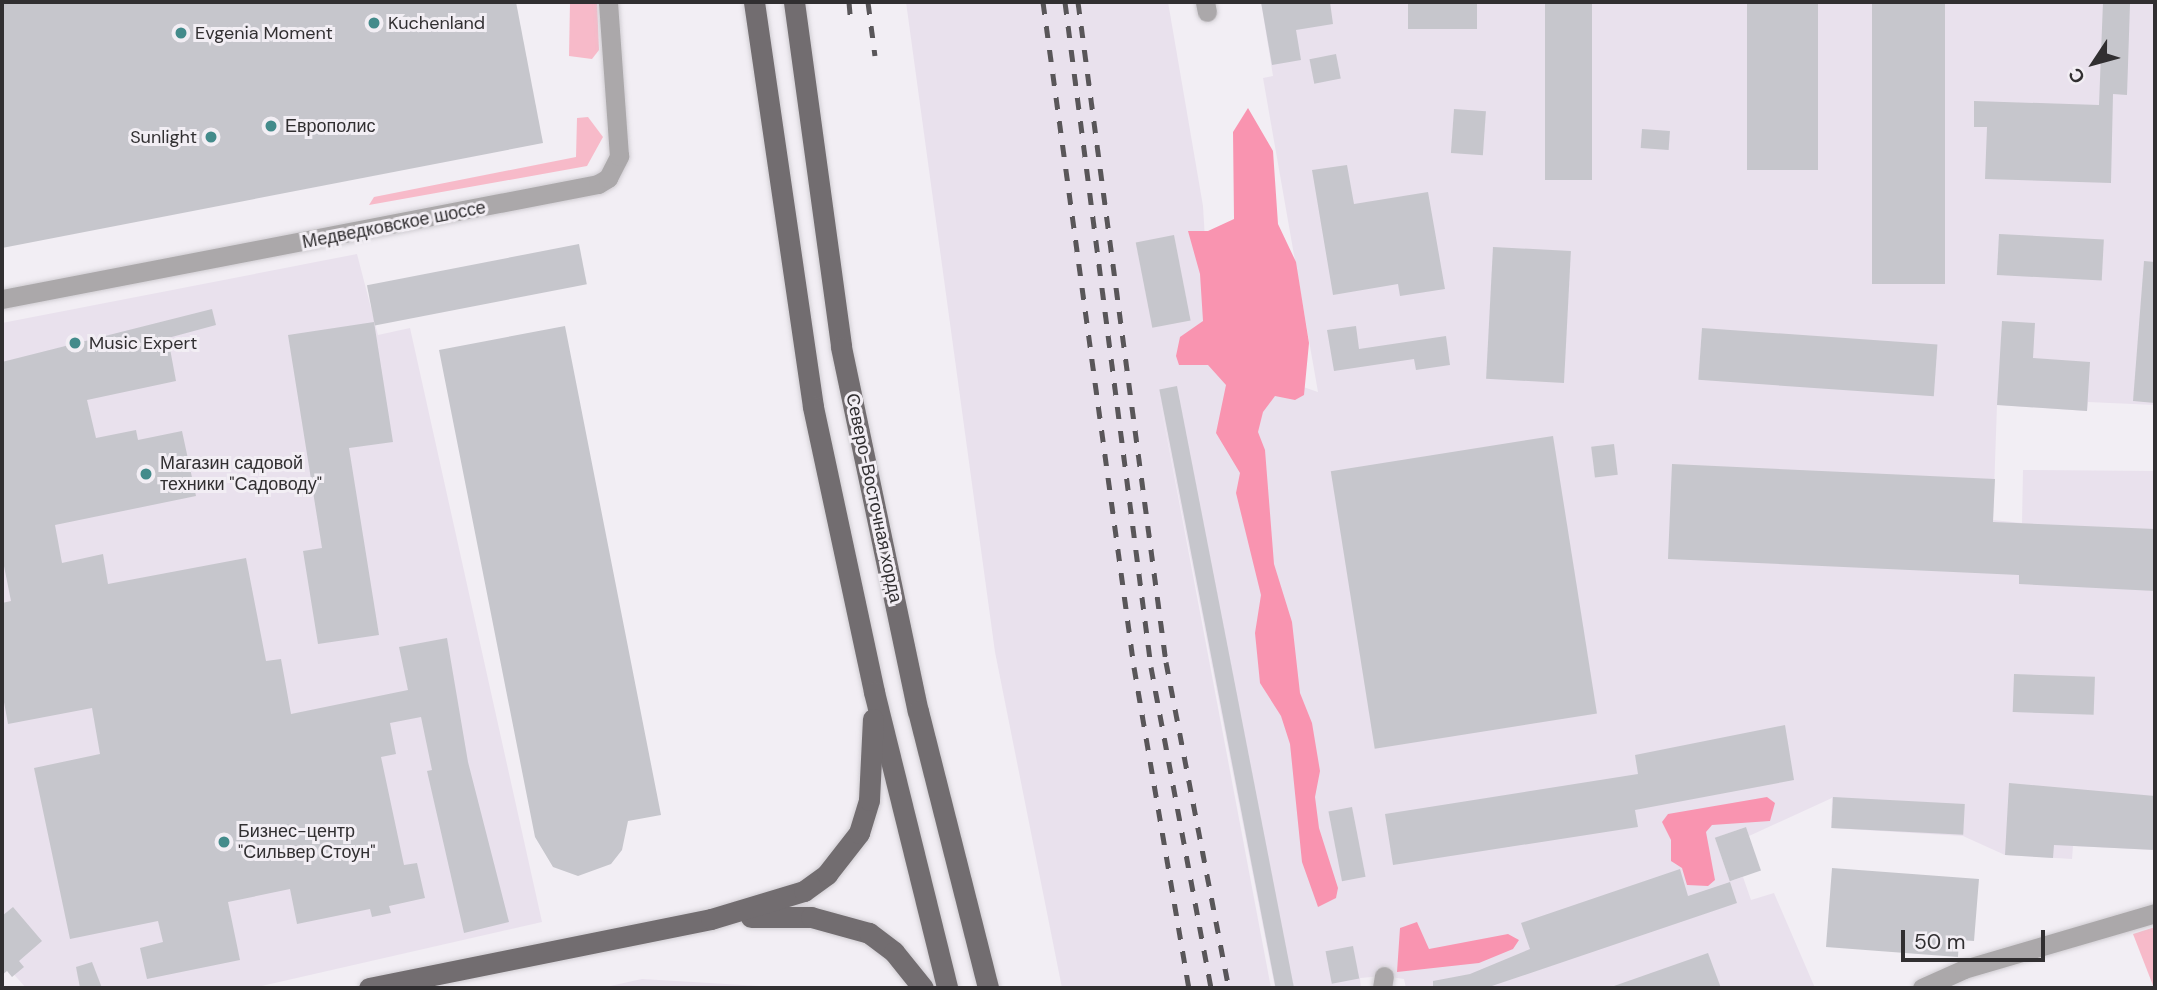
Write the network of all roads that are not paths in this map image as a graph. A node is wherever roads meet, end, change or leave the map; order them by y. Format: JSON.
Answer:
{"nodes":[{"id":1,"x":608,"y":2,"type":"edge"},
{"id":2,"x":754,"y":2,"type":"edge"},
{"id":3,"x":794,"y":2,"type":"edge"},
{"id":4,"x":2,"y":299,"type":"edge"},
{"id":5,"x":874,"y":692,"type":"junction"},
{"id":6,"x":2155,"y":913,"type":"edge"},
{"id":7,"x":711,"y":919,"type":"junction"},
{"id":8,"x":369,"y":988,"type":"edge"},
{"id":9,"x":923,"y":988,"type":"edge"},
{"id":10,"x":947,"y":988,"type":"edge"},
{"id":11,"x":988,"y":988,"type":"edge"},
{"id":12,"x":1923,"y":988,"type":"edge"}],
"edges":[{"from":1,"to":4,"type":"street","name":"Медведковское шоссе"},
{"from":2,"to":5,"type":"main road"},
{"from":3,"to":11,"type":"main road","name":"Северо-Восточная хорда"},
{"from":5,"to":7,"type":"main road"},
{"from":5,"to":10,"type":"main road"},
{"from":6,"to":12,"type":"street"},
{"from":7,"to":8,"type":"main road"},
{"from":7,"to":9,"type":"main road"}]}
